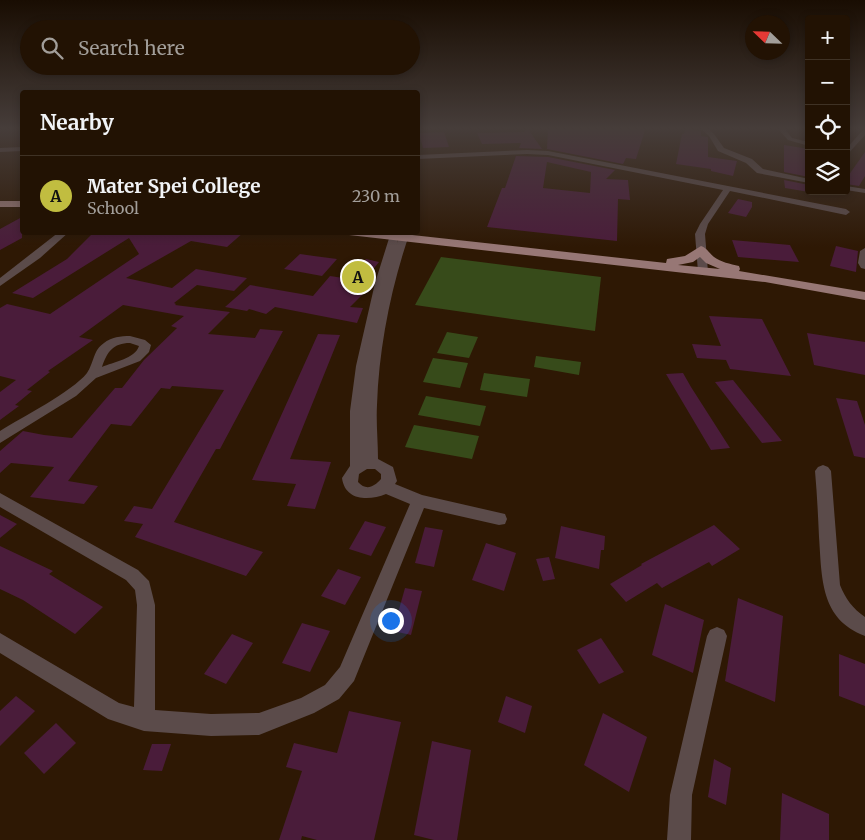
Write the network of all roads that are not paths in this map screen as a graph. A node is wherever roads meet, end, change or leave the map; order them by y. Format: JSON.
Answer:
{"nodes":[{"id":1,"x":626,"y":168,"type":"edge"},
{"id":2,"x":750,"y":168,"type":"edge"},
{"id":3,"x":805,"y":180,"type":"edge"},
{"id":4,"x":753,"y":181,"type":"junction"},
{"id":5,"x":728,"y":188,"type":"junction"},
{"id":6,"x":850,"y":189,"type":"edge"},
{"id":7,"x":865,"y":191,"type":"edge"},
{"id":8,"x":0,"y":204,"type":"edge"},
{"id":9,"x":20,"y":204,"type":"edge"},
{"id":10,"x":0,"y":210,"type":"edge"},
{"id":11,"x":20,"y":210,"type":"edge"},
{"id":12,"x":846,"y":212,"type":"dead end"},
{"id":13,"x":420,"y":231,"type":"edge"},
{"id":14,"x":62,"y":235,"type":"edge"},
{"id":15,"x":401,"y":235,"type":"edge"},
{"id":16,"x":431,"y":236,"type":"junction"},
{"id":17,"x":701,"y":250,"type":"junction"},
{"id":18,"x":865,"y":251,"type":"edge"},
{"id":19,"x":671,"y":262,"type":"junction"},
{"id":20,"x":865,"y":266,"type":"edge"},
{"id":21,"x":702,"y":269,"type":"junction"},
{"id":22,"x":734,"y":269,"type":"junction"},
{"id":23,"x":0,"y":283,"type":"edge"},
{"id":24,"x":865,"y":289,"type":"edge"},
{"id":25,"x":865,"y":296,"type":"edge"},
{"id":26,"x":92,"y":375,"type":"dead end"},
{"id":27,"x":0,"y":438,"type":"edge"},
{"id":28,"x":364,"y":465,"type":"junction"},
{"id":29,"x":823,"y":471,"type":"dead end"},
{"id":30,"x":386,"y":486,"type":"junction"},
{"id":31,"x":0,"y":499,"type":"edge"},
{"id":32,"x":419,"y":501,"type":"junction"},
{"id":33,"x":499,"y":519,"type":"dead end"},
{"id":34,"x":865,"y":627,"type":"edge"},
{"id":35,"x":717,"y":636,"type":"dead end"},
{"id":36,"x":0,"y":642,"type":"edge"},
{"id":37,"x":144,"y":720,"type":"junction"},
{"id":38,"x":679,"y":840,"type":"edge"}],
"edges":[{"from":1,"to":5,"type":"street"},
{"from":2,"to":4,"type":"street"},
{"from":3,"to":4,"type":"street"},
{"from":4,"to":5,"type":"street"},
{"from":4,"to":12,"type":"street"},
{"from":5,"to":17,"type":"street"},
{"from":6,"to":7,"type":"street"},
{"from":8,"to":9,"type":"main road"},
{"from":10,"to":11,"type":"main road"},
{"from":13,"to":16,"type":"main road"},
{"from":14,"to":23,"type":"street"},
{"from":15,"to":16,"type":"main road"},
{"from":15,"to":21,"type":"main road"},
{"from":15,"to":28,"type":"street"},
{"from":16,"to":19,"type":"main road"},
{"from":17,"to":19,"type":"main road"},
{"from":17,"to":21,"type":"street"},
{"from":17,"to":22,"type":"main road"},
{"from":18,"to":20,"type":"street"},
{"from":19,"to":21,"type":"main road"},
{"from":21,"to":22,"type":"main road"},
{"from":21,"to":25,"type":"main road"},
{"from":22,"to":24,"type":"main road"},
{"from":26,"to":27,"type":"street"},
{"from":28,"to":30,"type":"street"},
{"from":28,"to":30,"type":"street"},
{"from":29,"to":34,"type":"street"},
{"from":30,"to":32,"type":"street"},
{"from":31,"to":37,"type":"street"},
{"from":32,"to":33,"type":"street"},
{"from":32,"to":37,"type":"street"},
{"from":35,"to":38,"type":"street"},
{"from":36,"to":37,"type":"street"}]}
